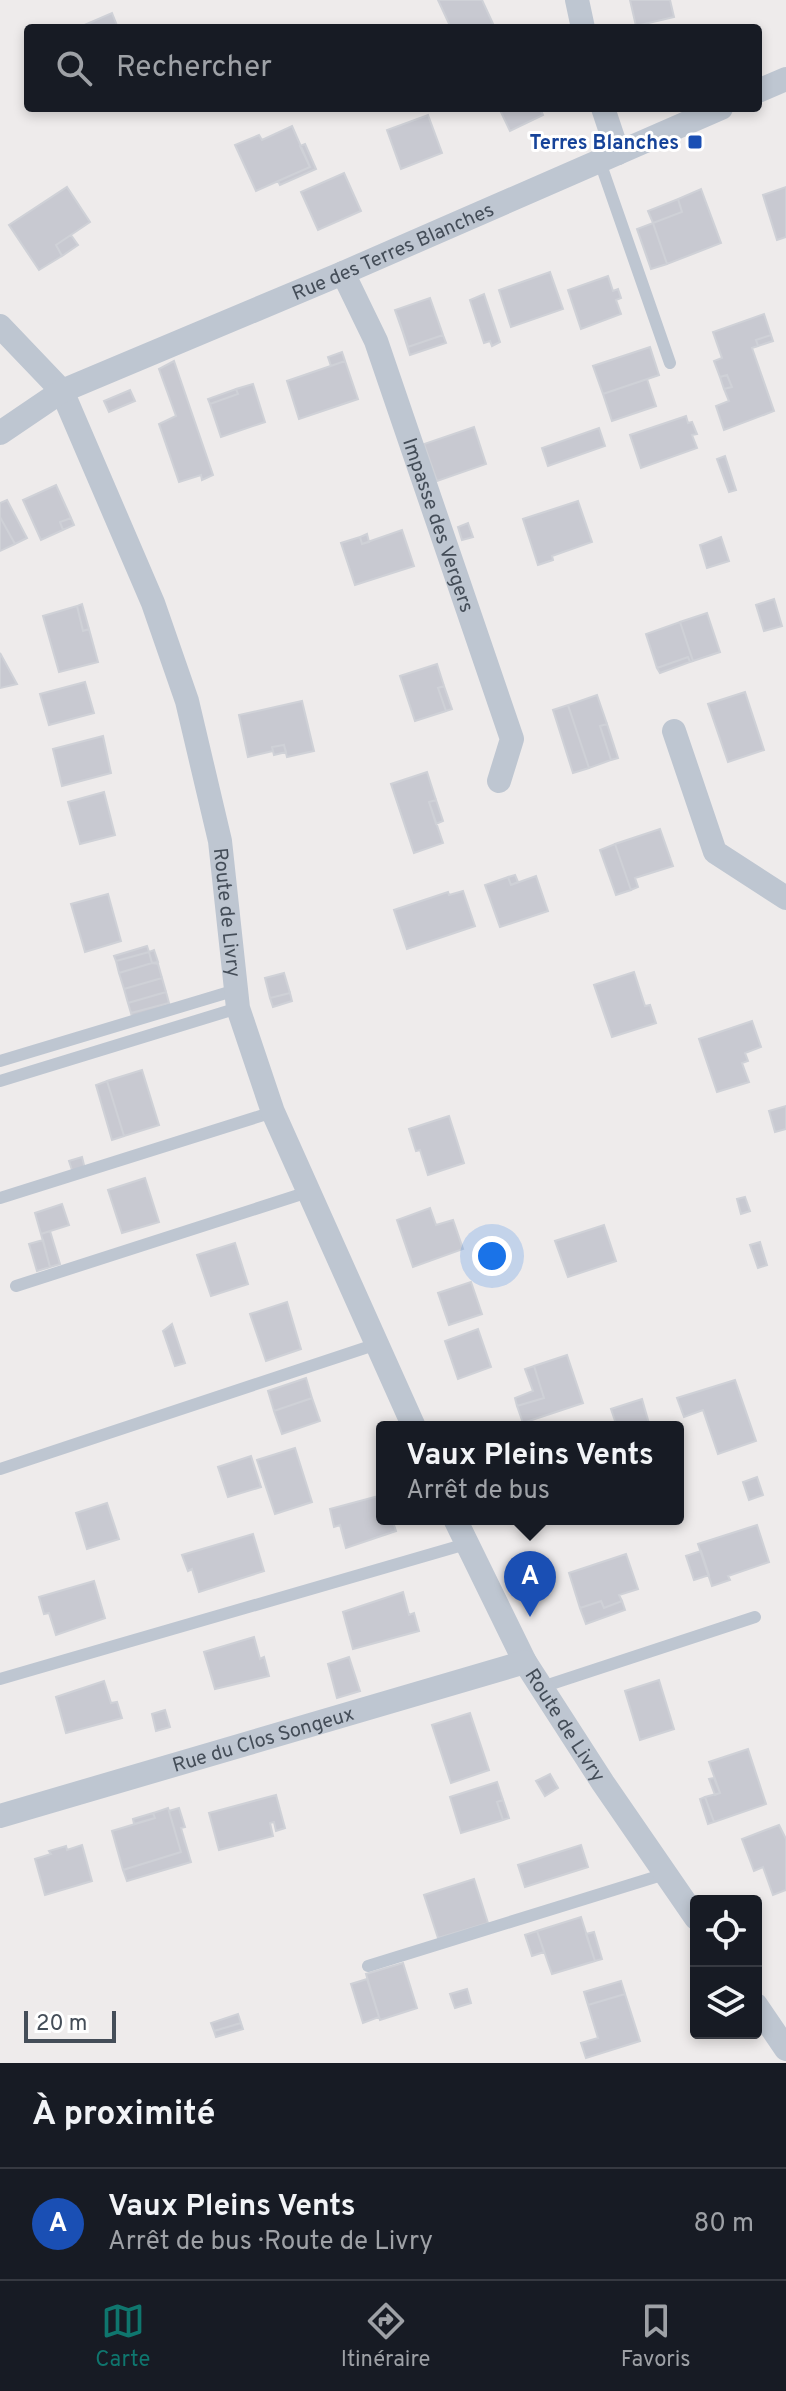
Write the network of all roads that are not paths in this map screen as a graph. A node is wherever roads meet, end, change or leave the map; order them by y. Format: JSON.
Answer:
{"nodes":[{"id":1,"x":577,"y":0,"type":"edge"},
{"id":2,"x":582,"y":24,"type":"edge"},
{"id":3,"x":786,"y":79,"type":"edge"},
{"id":4,"x":762,"y":89,"type":"edge"},
{"id":5,"x":603,"y":112,"type":"edge"},
{"id":6,"x":712,"y":112,"type":"edge"},
{"id":7,"x":609,"y":158,"type":"junction"},
{"id":8,"x":343,"y":273,"type":"junction"},
{"id":9,"x":0,"y":326,"type":"edge"},
{"id":10,"x":670,"y":363,"type":"dead end"},
{"id":11,"x":62,"y":391,"type":"junction"},
{"id":12,"x":0,"y":433,"type":"edge"},
{"id":13,"x":674,"y":731,"type":"dead end"},
{"id":14,"x":499,"y":781,"type":"dead end"},
{"id":15,"x":786,"y":898,"type":"edge"},
{"id":16,"x":237,"y":999,"type":"junction"},
{"id":17,"x":0,"y":1061,"type":"edge"},
{"id":18,"x":0,"y":1081,"type":"edge"},
{"id":19,"x":273,"y":1112,"type":"junction"},
{"id":20,"x":308,"y":1192,"type":"junction"},
{"id":21,"x":0,"y":1198,"type":"edge"},
{"id":22,"x":16,"y":1286,"type":"dead end"},
{"id":23,"x":377,"y":1344,"type":"junction"},
{"id":24,"x":411,"y":1421,"type":"edge"},
{"id":25,"x":0,"y":1469,"type":"edge"},
{"id":26,"x":458,"y":1525,"type":"edge"},
{"id":27,"x":466,"y":1544,"type":"junction"},
{"id":28,"x":755,"y":1617,"type":"dead end"},
{"id":29,"x":525,"y":1662,"type":"junction"},
{"id":30,"x":0,"y":1679,"type":"edge"},
{"id":31,"x":542,"y":1687,"type":"junction"},
{"id":32,"x":0,"y":1816,"type":"edge"},
{"id":33,"x":665,"y":1874,"type":"junction"},
{"id":34,"x":690,"y":1909,"type":"edge"},
{"id":35,"x":368,"y":1966,"type":"dead end"},
{"id":36,"x":762,"y":2014,"type":"edge"},
{"id":37,"x":786,"y":2049,"type":"edge"},
{"id":38,"x":786,"y":2059,"type":"edge"},
{"id":39,"x":779,"y":2063,"type":"edge"}],
"edges":[{"from":1,"to":2,"type":"street"},
{"from":3,"to":4,"type":"street"},
{"from":5,"to":7,"type":"street"},
{"from":6,"to":7,"type":"street","name":"Rue des Terres Blanches"},
{"from":7,"to":8,"type":"street","name":"Rue des Terres Blanches"},
{"from":7,"to":10,"type":"lane"},
{"from":8,"to":11,"type":"street","name":"Rue des Terres Blanches"},
{"from":8,"to":14,"type":"street","name":"Impasse des Vergers"},
{"from":9,"to":11,"type":"street"},
{"from":11,"to":12,"type":"street","name":"Rue des Terres Blanches"},
{"from":11,"to":16,"type":"street","name":"Route de Livry"},
{"from":13,"to":15,"type":"street"},
{"from":16,"to":17,"type":"lane"},
{"from":16,"to":18,"type":"lane"},
{"from":16,"to":19,"type":"street","name":"Route de Livry"},
{"from":19,"to":20,"type":"street","name":"Route de Livry"},
{"from":19,"to":21,"type":"lane"},
{"from":20,"to":22,"type":"lane"},
{"from":20,"to":23,"type":"street","name":"Route de Livry"},
{"from":23,"to":24,"type":"street","name":"Route de Livry"},
{"from":23,"to":25,"type":"lane"},
{"from":26,"to":27,"type":"street","name":"Route de Livry"},
{"from":27,"to":29,"type":"street","name":"Route de Livry"},
{"from":27,"to":30,"type":"lane"},
{"from":28,"to":31,"type":"lane"},
{"from":29,"to":31,"type":"street","name":"Route de Livry"},
{"from":29,"to":32,"type":"street","name":"Rue du Clos Songeux"},
{"from":31,"to":33,"type":"street","name":"Route de Livry"},
{"from":33,"to":34,"type":"street","name":"Route de Livry"},
{"from":33,"to":35,"type":"lane"},
{"from":36,"to":37,"type":"street"},
{"from":38,"to":39,"type":"street"}]}
